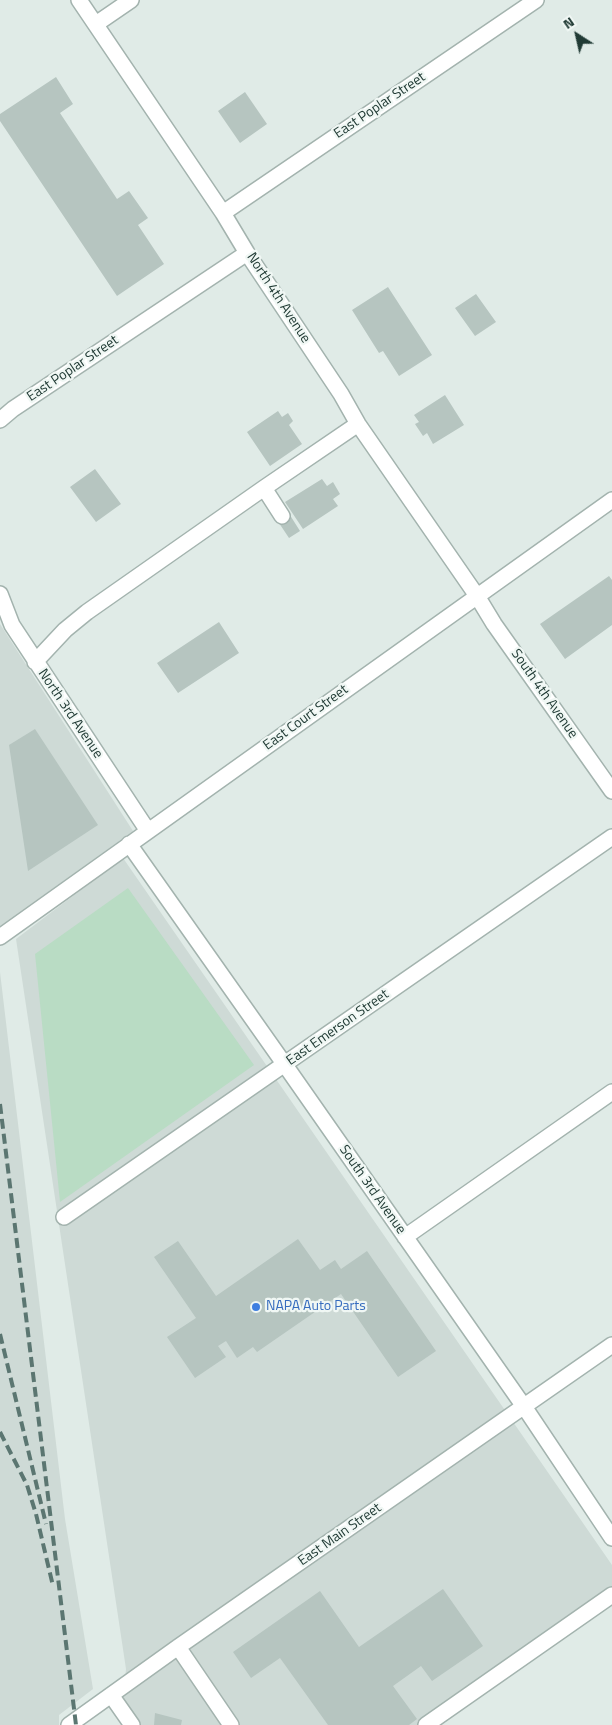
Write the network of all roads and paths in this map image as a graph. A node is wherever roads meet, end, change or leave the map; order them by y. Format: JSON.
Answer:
{"nodes":[{"id":1,"x":79,"y":0,"type":"edge"},
{"id":2,"x":131,"y":0,"type":"edge"},
{"id":3,"x":536,"y":0,"type":"edge"},
{"id":4,"x":96,"y":24,"type":"junction"},
{"id":5,"x":223,"y":213,"type":"junction"},
{"id":6,"x":248,"y":253,"type":"junction"},
{"id":7,"x":0,"y":420,"type":"edge"},
{"id":8,"x":358,"y":424,"type":"junction"},
{"id":9,"x":264,"y":488,"type":"junction"},
{"id":10,"x":612,"y":500,"type":"edge"},
{"id":11,"x":282,"y":516,"type":"dead end"},
{"id":12,"x":0,"y":594,"type":"edge"},
{"id":13,"x":477,"y":596,"type":"junction"},
{"id":14,"x":35,"y":662,"type":"junction"},
{"id":15,"x":612,"y":791,"type":"edge"},
{"id":16,"x":148,"y":830,"type":"junction"},
{"id":17,"x":612,"y":837,"type":"edge"},
{"id":18,"x":129,"y":844,"type":"junction"},
{"id":19,"x":0,"y":937,"type":"edge"},
{"id":20,"x":285,"y":1065,"type":"junction"},
{"id":21,"x":612,"y":1092,"type":"edge"},
{"id":22,"x":64,"y":1217,"type":"dead end"},
{"id":23,"x":405,"y":1237,"type":"junction"},
{"id":24,"x":612,"y":1346,"type":"edge"},
{"id":25,"x":524,"y":1408,"type":"junction"},
{"id":26,"x":612,"y":1538,"type":"edge"},
{"id":27,"x":612,"y":1595,"type":"edge"},
{"id":28,"x":178,"y":1646,"type":"junction"},
{"id":29,"x":111,"y":1696,"type":"junction"},
{"id":30,"x":69,"y":1725,"type":"edge"},
{"id":31,"x":132,"y":1725,"type":"edge"},
{"id":32,"x":232,"y":1725,"type":"edge"},
{"id":33,"x":426,"y":1725,"type":"edge"}],
"edges":[{"from":1,"to":4,"type":"street","name":"North 4th Avenue"},
{"from":2,"to":4,"type":"street"},
{"from":3,"to":5,"type":"street","name":"East Poplar Street"},
{"from":4,"to":5,"type":"street","name":"North 4th Avenue"},
{"from":5,"to":6,"type":"street","name":"North 4th Avenue"},
{"from":6,"to":7,"type":"street","name":"East Poplar Street"},
{"from":6,"to":8,"type":"street","name":"North 4th Avenue"},
{"from":8,"to":9,"type":"street"},
{"from":8,"to":13,"type":"street","name":"North 4th Avenue"},
{"from":9,"to":11,"type":"street"},
{"from":9,"to":14,"type":"street"},
{"from":10,"to":13,"type":"street","name":"East Court Street"},
{"from":12,"to":14,"type":"street","name":"North 3rd Avenue"},
{"from":13,"to":15,"type":"street","name":"South 4th Avenue"},
{"from":13,"to":16,"type":"street","name":"East Court Street"},
{"from":14,"to":16,"type":"street","name":"North 3rd Avenue"},
{"from":16,"to":18,"type":"street","name":"East Court Street"},
{"from":17,"to":20,"type":"street","name":"East Emerson Street"},
{"from":18,"to":19,"type":"street","name":"East Court Street"},
{"from":18,"to":20,"type":"street","name":"South 3rd Avenue"},
{"from":20,"to":22,"type":"street","name":"East Emerson Street"},
{"from":20,"to":23,"type":"street","name":"South 3rd Avenue"},
{"from":21,"to":23,"type":"street"},
{"from":23,"to":25,"type":"street","name":"South 3rd Avenue"},
{"from":24,"to":25,"type":"street","name":"East Main Street"},
{"from":25,"to":26,"type":"street","name":"South 3rd Avenue"},
{"from":25,"to":28,"type":"street","name":"East Main Street"},
{"from":27,"to":33,"type":"street"},
{"from":28,"to":29,"type":"street","name":"East Main Street"},
{"from":28,"to":32,"type":"street"},
{"from":29,"to":30,"type":"street","name":"East Main Street"},
{"from":29,"to":31,"type":"street"}]}
